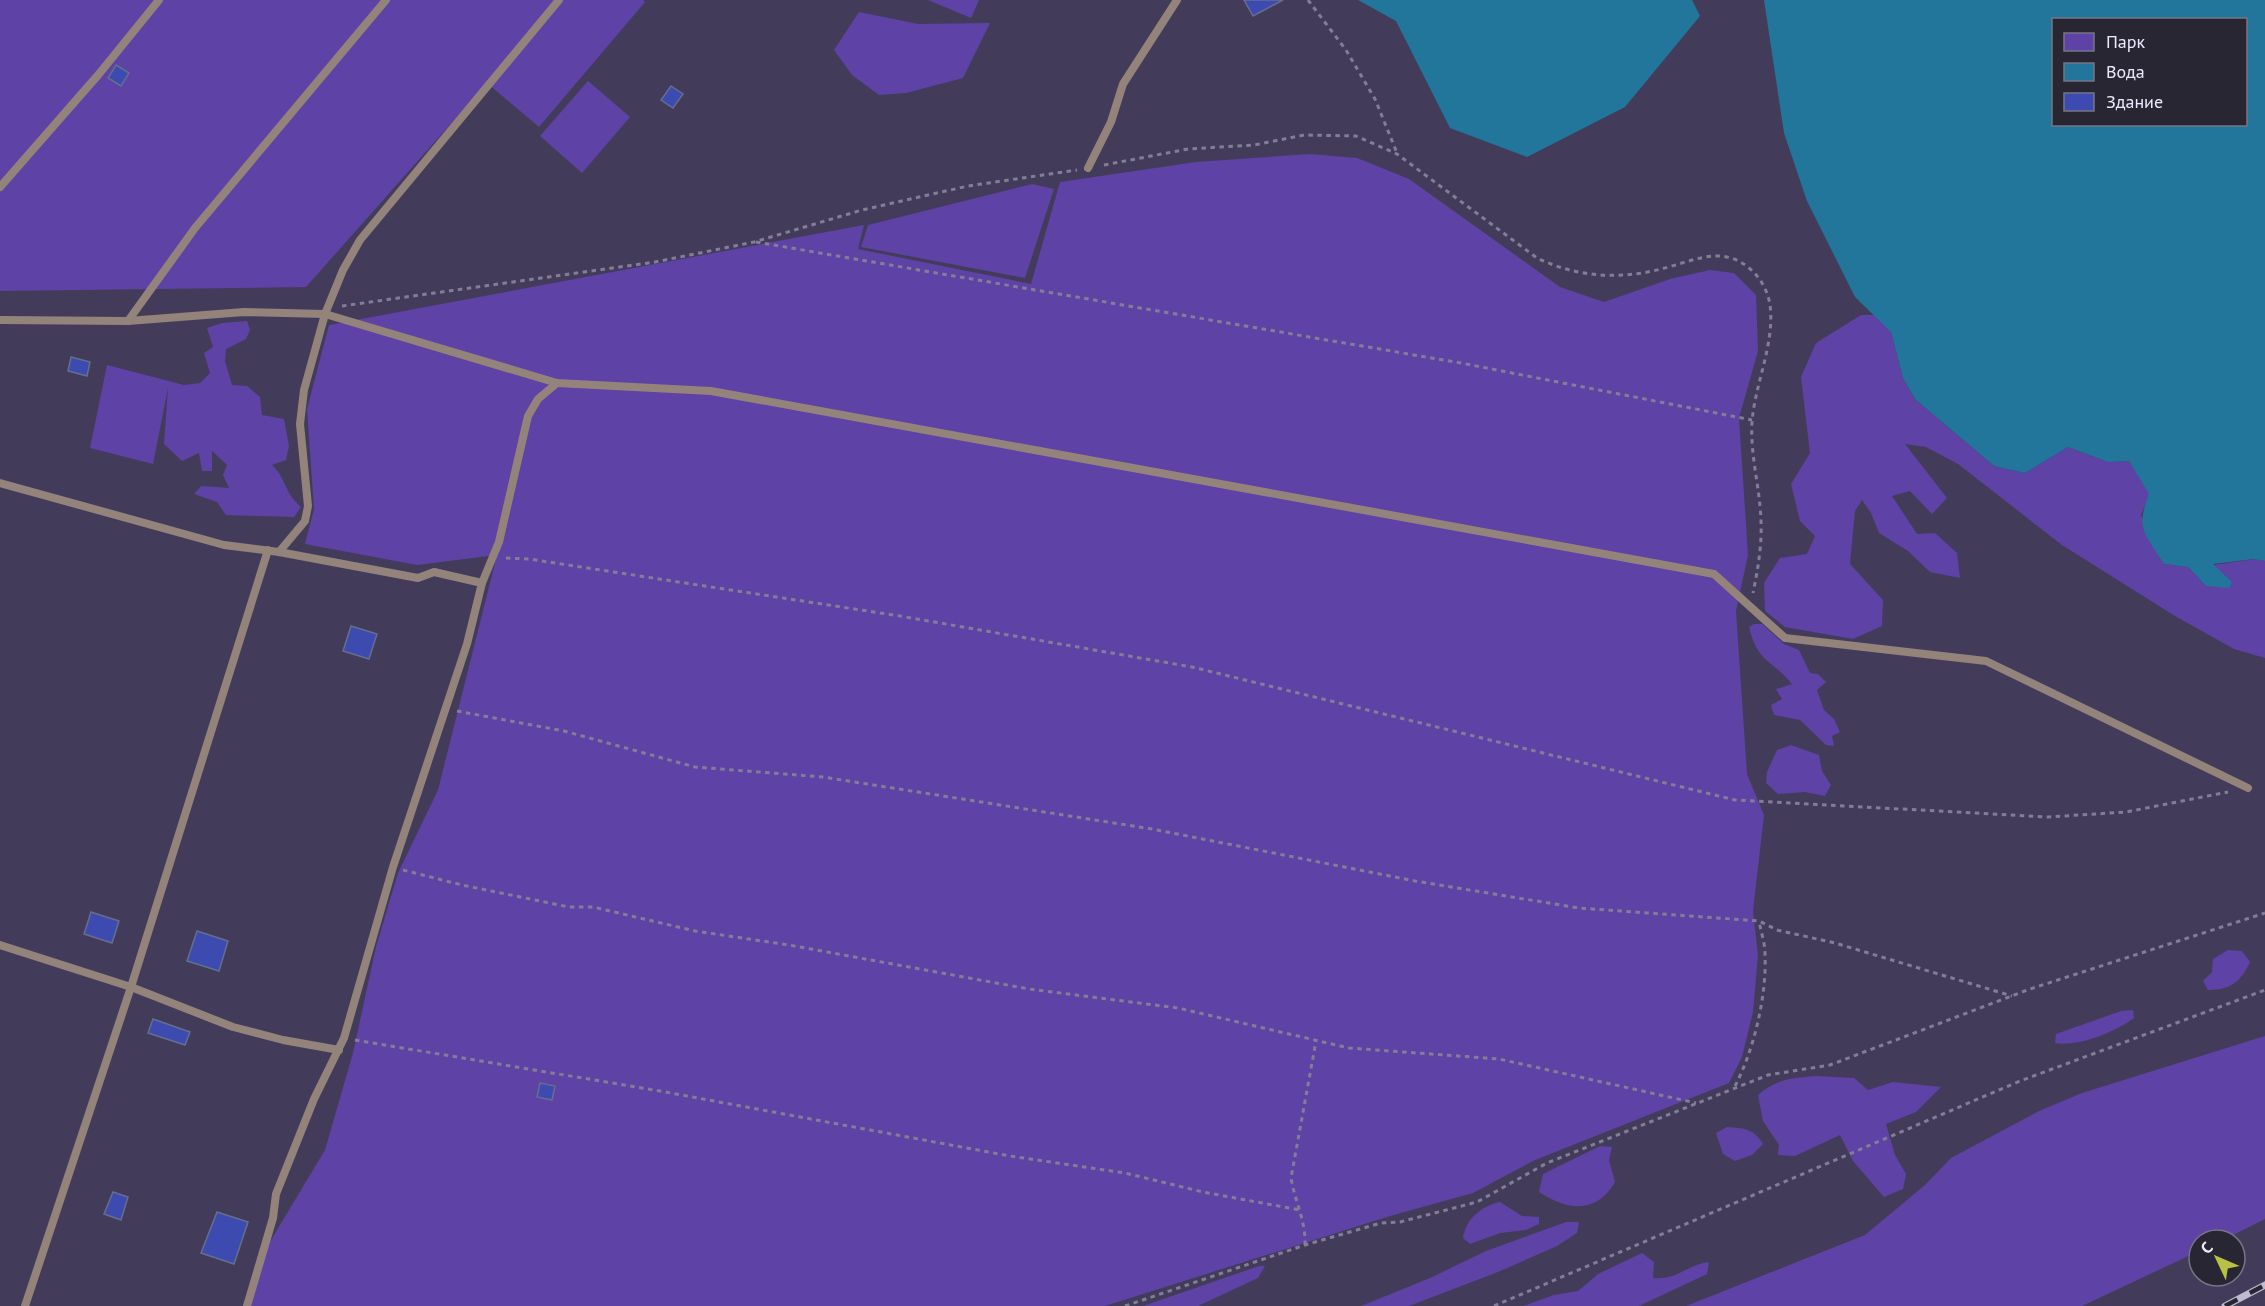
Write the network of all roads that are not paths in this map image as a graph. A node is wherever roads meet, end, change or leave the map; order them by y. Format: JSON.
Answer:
{"nodes":[{"id":1,"x":159,"y":0,"type":"edge"},
{"id":2,"x":386,"y":0,"type":"edge"},
{"id":3,"x":559,"y":0,"type":"edge"},
{"id":4,"x":1177,"y":0,"type":"edge"},
{"id":5,"x":1088,"y":168,"type":"road end"},
{"id":6,"x":0,"y":187,"type":"edge"},
{"id":7,"x":325,"y":314,"type":"junction"},
{"id":8,"x":0,"y":320,"type":"edge"},
{"id":9,"x":128,"y":321,"type":"junction"},
{"id":10,"x":557,"y":383,"type":"junction"},
{"id":11,"x":0,"y":483,"type":"edge"},
{"id":12,"x":268,"y":550,"type":"junction"},
{"id":13,"x":279,"y":552,"type":"junction"},
{"id":14,"x":482,"y":583,"type":"junction"},
{"id":15,"x":2248,"y":788,"type":"road end"},
{"id":16,"x":0,"y":945,"type":"edge"},
{"id":17,"x":131,"y":987,"type":"junction"},
{"id":18,"x":339,"y":1050,"type":"junction"},
{"id":19,"x":25,"y":1306,"type":"edge"},
{"id":20,"x":247,"y":1306,"type":"edge"}],
"edges":[{"from":1,"to":6,"type":"lane"},
{"from":2,"to":9,"type":"lane"},
{"from":3,"to":7,"type":"lane"},
{"from":4,"to":5,"type":"lane"},
{"from":7,"to":9,"type":"lane"},
{"from":7,"to":10,"type":"lane"},
{"from":7,"to":13,"type":"lane"},
{"from":8,"to":9,"type":"lane"},
{"from":10,"to":14,"type":"lane"},
{"from":10,"to":15,"type":"lane"},
{"from":11,"to":12,"type":"lane"},
{"from":12,"to":13,"type":"lane"},
{"from":12,"to":17,"type":"lane"},
{"from":13,"to":14,"type":"lane"},
{"from":14,"to":18,"type":"lane"},
{"from":16,"to":17,"type":"lane"},
{"from":17,"to":18,"type":"lane"},
{"from":17,"to":19,"type":"lane"},
{"from":18,"to":20,"type":"lane"}]}
